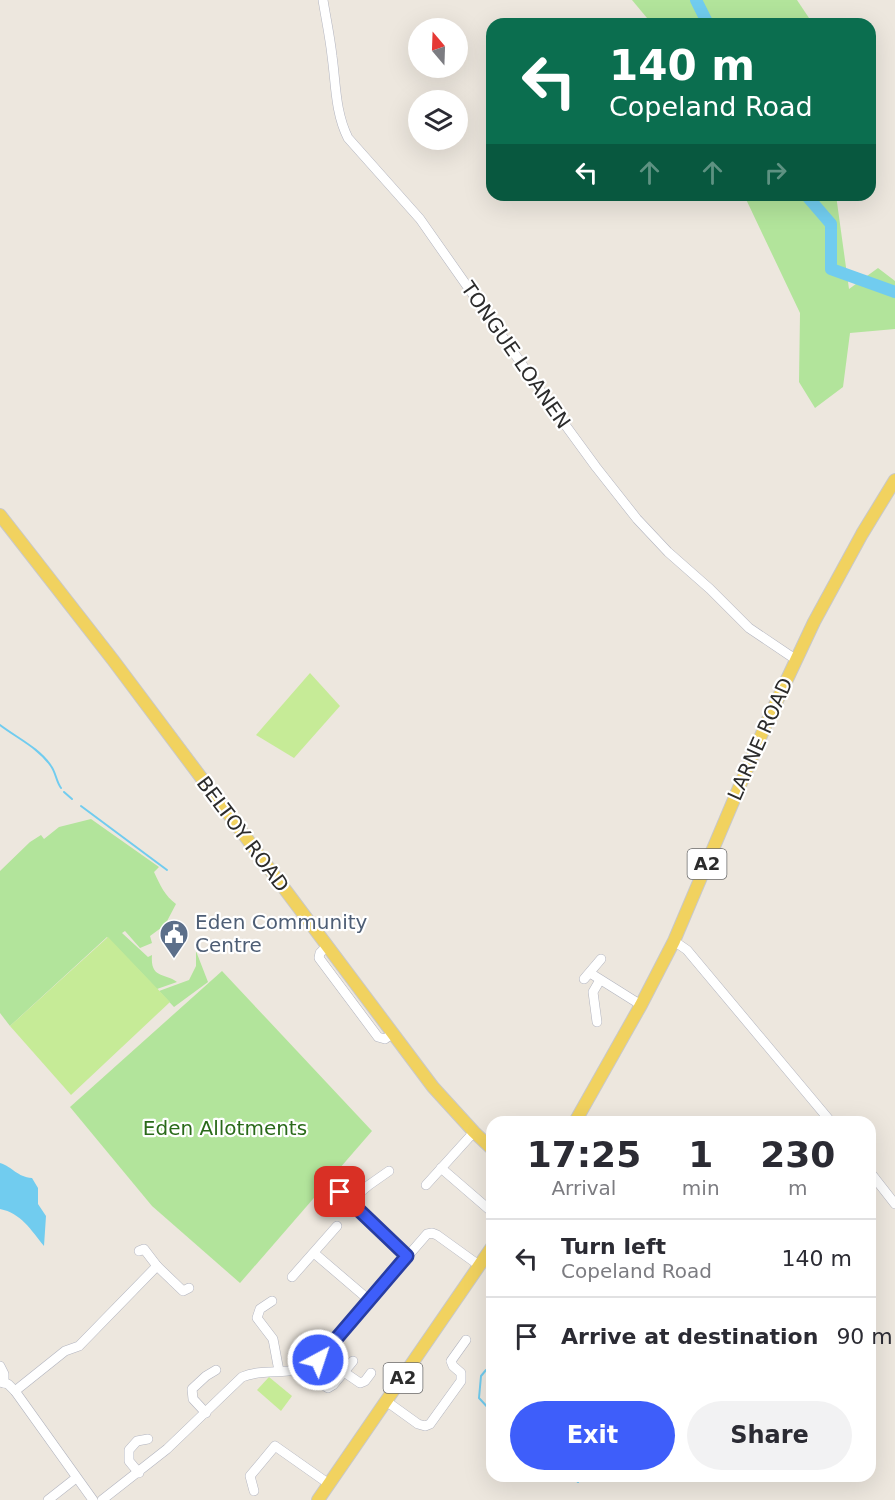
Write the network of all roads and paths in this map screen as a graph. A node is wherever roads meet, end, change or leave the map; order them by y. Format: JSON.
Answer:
{"nodes":[{"id":1,"x":323,"y":0,"type":"edge"},
{"id":2,"x":895,"y":480,"type":"edge"},
{"id":3,"x":0,"y":515,"type":"edge"},
{"id":4,"x":795,"y":659,"type":"junction"},
{"id":5,"x":674,"y":941,"type":"junction"},
{"id":6,"x":601,"y":959,"type":"dead end"},
{"id":7,"x":600,"y":980,"type":"junction"},
{"id":8,"x":641,"y":1005,"type":"junction"},
{"id":9,"x":597,"y":1022,"type":"dead end"},
{"id":10,"x":578,"y":1116,"type":"edge"},
{"id":11,"x":826,"y":1116,"type":"edge"},
{"id":12,"x":474,"y":1132,"type":"junction"},
{"id":13,"x":486,"y":1143,"type":"edge"},
{"id":14,"x":441,"y":1168,"type":"junction"},
{"id":15,"x":389,"y":1171,"type":"dead end"},
{"id":16,"x":876,"y":1180,"type":"edge"},
{"id":17,"x":426,"y":1185,"type":"dead end"},
{"id":18,"x":340,"y":1192,"type":"dead end"},
{"id":19,"x":350,"y":1201,"type":"junction"},
{"id":20,"x":895,"y":1204,"type":"edge"},
{"id":21,"x":486,"y":1207,"type":"edge"},
{"id":22,"x":337,"y":1226,"type":"dead end"},
{"id":23,"x":144,"y":1248,"type":"dead end"},
{"id":24,"x":314,"y":1252,"type":"junction"},
{"id":25,"x":407,"y":1256,"type":"junction"},
{"id":26,"x":486,"y":1256,"type":"edge"},
{"id":27,"x":157,"y":1266,"type":"junction"},
{"id":28,"x":480,"y":1266,"type":"junction"},
{"id":29,"x":292,"y":1277,"type":"dead end"},
{"id":30,"x":184,"y":1293,"type":"dead end"},
{"id":31,"x":369,"y":1300,"type":"junction"},
{"id":32,"x":272,"y":1301,"type":"dead end"},
{"id":33,"x":466,"y":1340,"type":"dead end"},
{"id":34,"x":353,"y":1361,"type":"dead end"},
{"id":35,"x":0,"y":1366,"type":"edge"},
{"id":36,"x":306,"y":1368,"type":"junction"},
{"id":37,"x":216,"y":1370,"type":"dead end"},
{"id":38,"x":279,"y":1371,"type":"junction"},
{"id":39,"x":344,"y":1372,"type":"junction"},
{"id":40,"x":371,"y":1372,"type":"dead end"},
{"id":41,"x":2,"y":1383,"type":"edge"},
{"id":42,"x":15,"y":1391,"type":"junction"},
{"id":43,"x":386,"y":1401,"type":"junction"},
{"id":44,"x":206,"y":1413,"type":"junction"},
{"id":45,"x":148,"y":1439,"type":"dead end"},
{"id":46,"x":139,"y":1473,"type":"junction"},
{"id":47,"x":76,"y":1478,"type":"junction"},
{"id":48,"x":329,"y":1484,"type":"junction"},
{"id":49,"x":254,"y":1491,"type":"dead end"},
{"id":50,"x":48,"y":1500,"type":"edge"},
{"id":51,"x":93,"y":1500,"type":"edge"},
{"id":52,"x":102,"y":1500,"type":"edge"},
{"id":53,"x":318,"y":1500,"type":"edge"}],
"edges":[{"from":1,"to":4,"type":"street","name":"TONGUE LOANEN"},
{"from":2,"to":4,"type":"main road","name":"LARNE ROAD","number":"A2"},
{"from":3,"to":12,"type":"main road","name":"BELTOY ROAD"},
{"from":4,"to":5,"type":"main road","name":"LARNE ROAD","number":"A2"},
{"from":5,"to":8,"type":"main road","name":"LARNE ROAD","number":"A2"},
{"from":5,"to":11,"type":"street"},
{"from":6,"to":7,"type":"street"},
{"from":7,"to":8,"type":"street"},
{"from":7,"to":9,"type":"street"},
{"from":8,"to":10,"type":"main road","name":"LARNE ROAD","number":"A2"},
{"from":12,"to":13,"type":"main road","name":"BELTOY ROAD"},
{"from":12,"to":14,"type":"street"},
{"from":14,"to":17,"type":"street"},
{"from":14,"to":21,"type":"street"},
{"from":15,"to":19,"type":"street"},
{"from":16,"to":20,"type":"street"},
{"from":18,"to":19,"type":"street"},
{"from":19,"to":25,"type":"street"},
{"from":22,"to":24,"type":"street"},
{"from":23,"to":27,"type":"street"},
{"from":24,"to":29,"type":"street"},
{"from":24,"to":31,"type":"street"},
{"from":25,"to":28,"type":"street"},
{"from":25,"to":31,"type":"street"},
{"from":26,"to":28,"type":"main road","number":"A2"},
{"from":27,"to":30,"type":"street"},
{"from":27,"to":42,"type":"street"},
{"from":28,"to":43,"type":"main road","number":"A2"},
{"from":31,"to":36,"type":"street"},
{"from":32,"to":38,"type":"street"},
{"from":33,"to":43,"type":"street"},
{"from":34,"to":39,"type":"street"},
{"from":35,"to":41,"type":"street"},
{"from":36,"to":38,"type":"street"},
{"from":36,"to":39,"type":"street"},
{"from":37,"to":44,"type":"street"},
{"from":38,"to":44,"type":"street"},
{"from":39,"to":40,"type":"street"},
{"from":41,"to":42,"type":"street"},
{"from":42,"to":47,"type":"street"},
{"from":43,"to":48,"type":"main road","number":"A2"},
{"from":44,"to":46,"type":"street"},
{"from":45,"to":46,"type":"street"},
{"from":46,"to":52,"type":"street"},
{"from":47,"to":50,"type":"street"},
{"from":47,"to":51,"type":"street"},
{"from":48,"to":49,"type":"street"},
{"from":48,"to":53,"type":"main road","number":"A2"}]}
